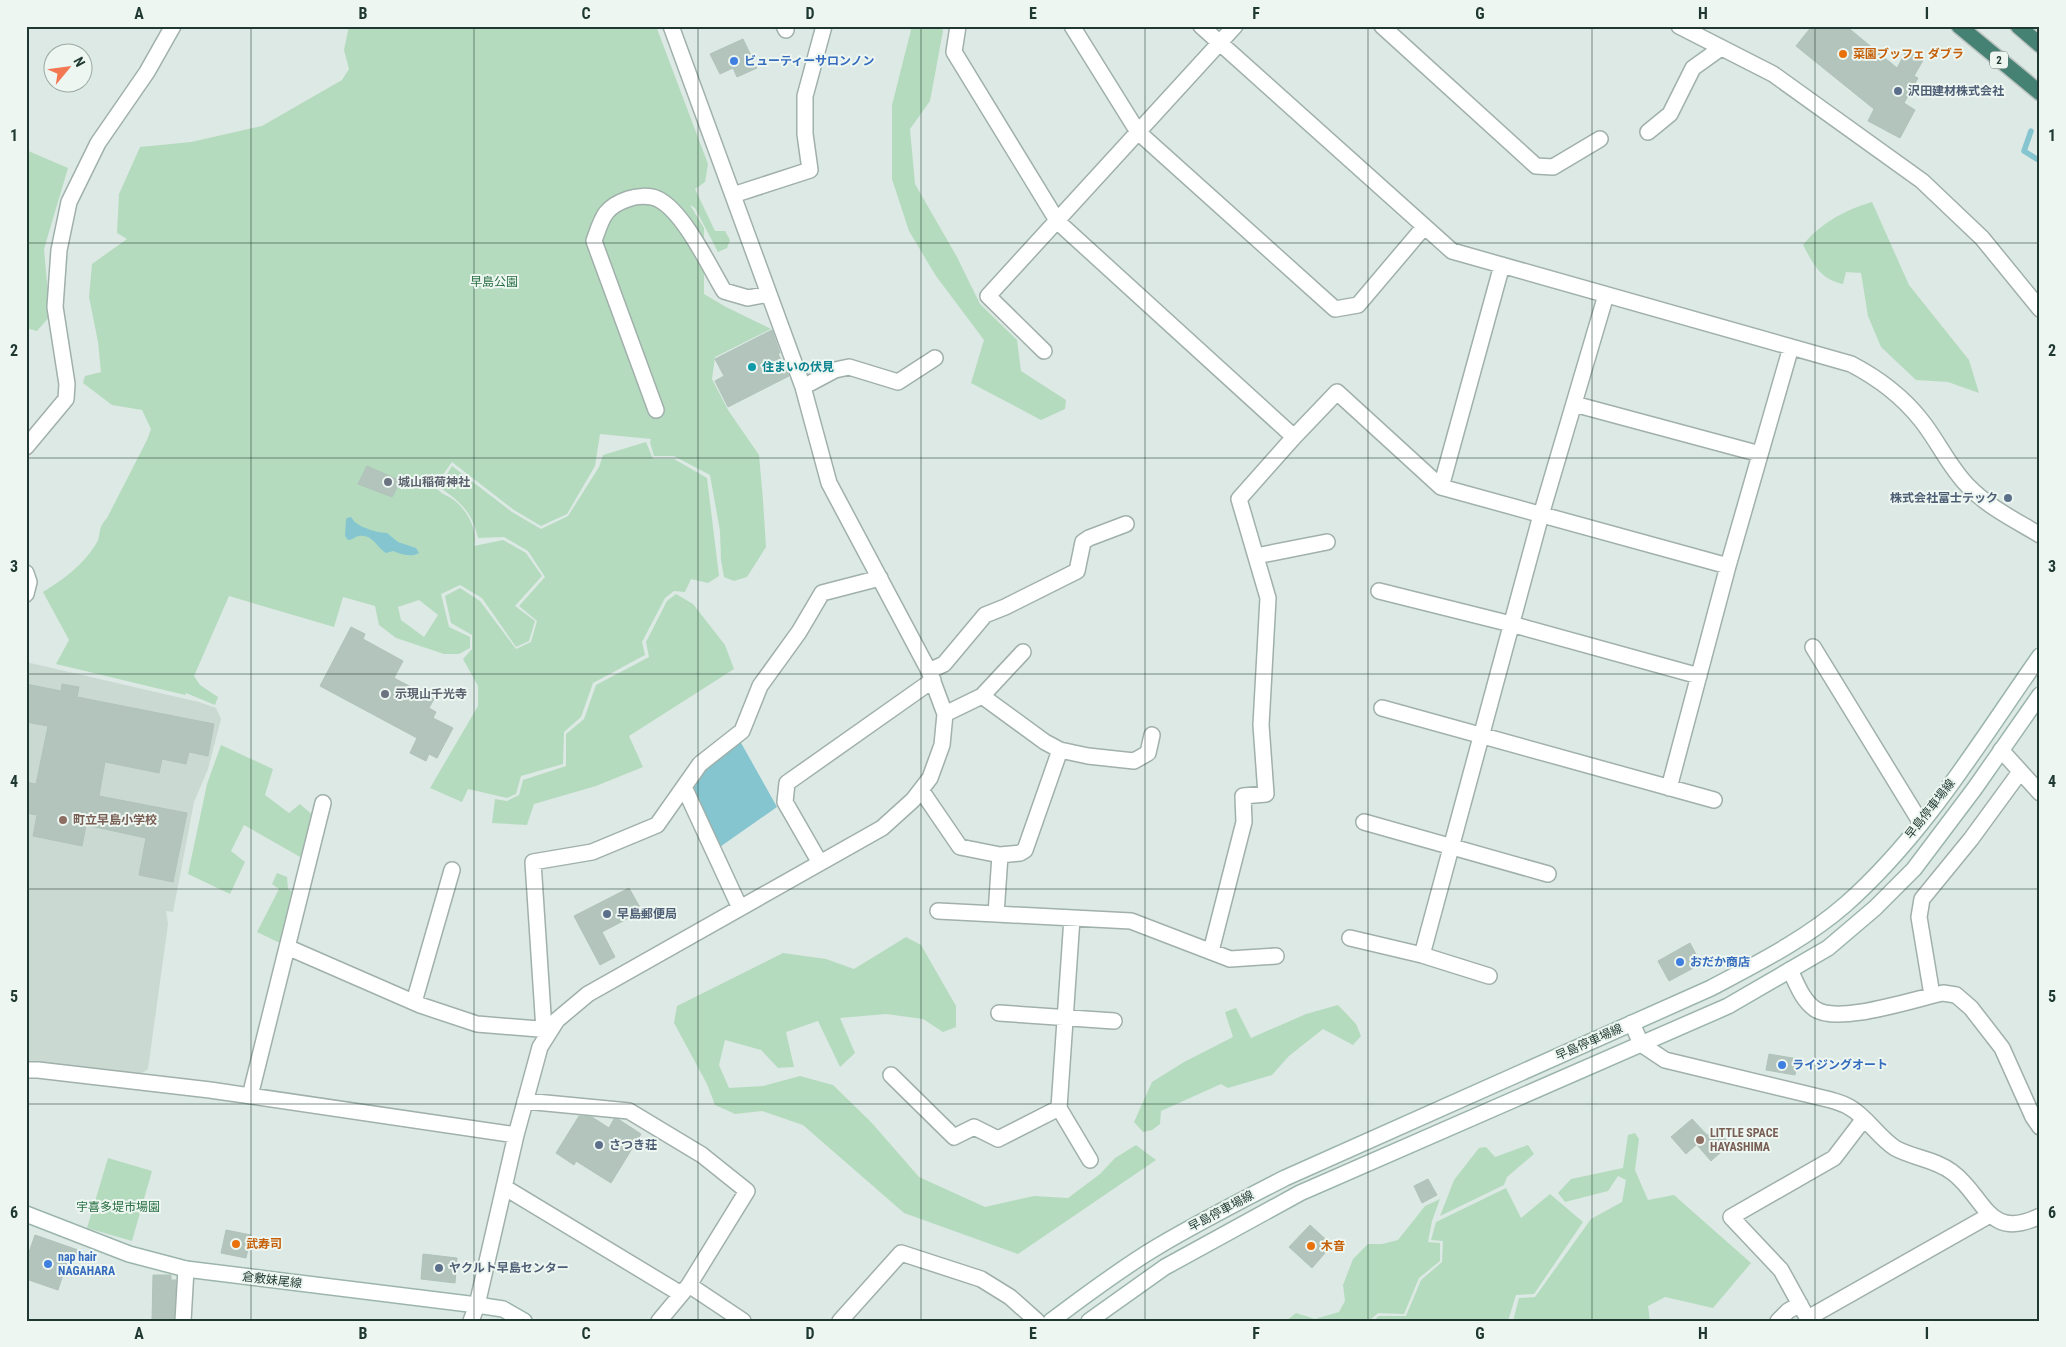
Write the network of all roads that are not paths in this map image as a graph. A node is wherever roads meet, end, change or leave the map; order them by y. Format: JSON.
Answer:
{"nodes":[{"id":1,"x":173,"y":26,"type":"edge"},
{"id":2,"x":671,"y":26,"type":"edge"},
{"id":3,"x":824,"y":26,"type":"edge"},
{"id":4,"x":958,"y":26,"type":"edge"},
{"id":5,"x":1072,"y":26,"type":"edge"},
{"id":6,"x":1201,"y":26,"type":"edge"},
{"id":7,"x":1235,"y":26,"type":"edge"},
{"id":8,"x":1382,"y":26,"type":"edge"},
{"id":9,"x":1679,"y":26,"type":"edge"},
{"id":10,"x":1959,"y":26,"type":"edge"},
{"id":11,"x":2018,"y":26,"type":"edge"},
{"id":12,"x":1219,"y":43,"type":"junction"},
{"id":13,"x":2040,"y":45,"type":"edge"},
{"id":14,"x":1721,"y":48,"type":"junction"},
{"id":15,"x":2040,"y":93,"type":"edge"},
{"id":16,"x":1138,"y":132,"type":"junction"},
{"id":17,"x":1648,"y":132,"type":"dead end"},
{"id":18,"x":1600,"y":139,"type":"dead end"},
{"id":19,"x":734,"y":195,"type":"junction"},
{"id":20,"x":1058,"y":222,"type":"junction"},
{"id":21,"x":1424,"y":227,"type":"junction"},
{"id":22,"x":1502,"y":265,"type":"junction"},
{"id":23,"x":769,"y":294,"type":"junction"},
{"id":24,"x":1606,"y":295,"type":"junction"},
{"id":25,"x":2040,"y":309,"type":"edge"},
{"id":26,"x":1791,"y":347,"type":"junction"},
{"id":27,"x":1044,"y":351,"type":"dead end"},
{"id":28,"x":935,"y":358,"type":"dead end"},
{"id":29,"x":803,"y":387,"type":"junction"},
{"id":30,"x":1574,"y":404,"type":"junction"},
{"id":31,"x":656,"y":410,"type":"dead end"},
{"id":32,"x":1294,"y":437,"type":"junction"},
{"id":33,"x":26,"y":447,"type":"edge"},
{"id":34,"x":1760,"y":454,"type":"junction"},
{"id":35,"x":1441,"y":487,"type":"junction"},
{"id":36,"x":1541,"y":515,"type":"junction"},
{"id":37,"x":1126,"y":524,"type":"dead end"},
{"id":38,"x":2040,"y":535,"type":"edge"},
{"id":39,"x":1327,"y":542,"type":"dead end"},
{"id":40,"x":1256,"y":556,"type":"junction"},
{"id":41,"x":1728,"y":566,"type":"junction"},
{"id":42,"x":26,"y":573,"type":"edge"},
{"id":43,"x":880,"y":578,"type":"junction"},
{"id":44,"x":1379,"y":591,"type":"dead end"},
{"id":45,"x":26,"y":594,"type":"edge"},
{"id":46,"x":1511,"y":624,"type":"junction"},
{"id":47,"x":1813,"y":647,"type":"dead end"},
{"id":48,"x":1023,"y":652,"type":"dead end"},
{"id":49,"x":2040,"y":656,"type":"edge"},
{"id":50,"x":931,"y":676,"type":"junction"},
{"id":51,"x":1699,"y":676,"type":"junction"},
{"id":52,"x":2040,"y":695,"type":"edge"},
{"id":53,"x":982,"y":696,"type":"junction"},
{"id":54,"x":1382,"y":708,"type":"dead end"},
{"id":55,"x":945,"y":714,"type":"junction"},
{"id":56,"x":1152,"y":735,"type":"dead end"},
{"id":57,"x":1481,"y":736,"type":"junction"},
{"id":58,"x":1060,"y":750,"type":"junction"},
{"id":59,"x":2001,"y":750,"type":"junction"},
{"id":60,"x":2020,"y":772,"type":"junction"},
{"id":61,"x":684,"y":787,"type":"junction"},
{"id":62,"x":1669,"y":788,"type":"junction"},
{"id":63,"x":921,"y":790,"type":"junction"},
{"id":64,"x":2040,"y":793,"type":"edge"},
{"id":65,"x":1714,"y":800,"type":"dead end"},
{"id":66,"x":322,"y":803,"type":"dead end"},
{"id":67,"x":1364,"y":822,"type":"dead end"},
{"id":68,"x":1921,"y":823,"type":"junction"},
{"id":69,"x":1451,"y":847,"type":"junction"},
{"id":70,"x":1000,"y":855,"type":"junction"},
{"id":71,"x":820,"y":863,"type":"junction"},
{"id":72,"x":452,"y":870,"type":"dead end"},
{"id":73,"x":1548,"y":874,"type":"dead end"},
{"id":74,"x":740,"y":908,"type":"junction"},
{"id":75,"x":938,"y":911,"type":"dead end"},
{"id":76,"x":996,"y":914,"type":"junction"},
{"id":77,"x":1072,"y":918,"type":"junction"},
{"id":78,"x":1350,"y":938,"type":"dead end"},
{"id":79,"x":287,"y":947,"type":"junction"},
{"id":80,"x":1211,"y":951,"type":"junction"},
{"id":81,"x":1422,"y":955,"type":"junction"},
{"id":82,"x":1276,"y":956,"type":"dead end"},
{"id":83,"x":1790,"y":970,"type":"junction"},
{"id":84,"x":1489,"y":976,"type":"dead end"},
{"id":85,"x":1932,"y":995,"type":"junction"},
{"id":86,"x":414,"y":1002,"type":"junction"},
{"id":87,"x":999,"y":1013,"type":"dead end"},
{"id":88,"x":1065,"y":1018,"type":"junction"},
{"id":89,"x":1114,"y":1021,"type":"dead end"},
{"id":90,"x":1632,"y":1023,"type":"junction"},
{"id":91,"x":547,"y":1030,"type":"junction"},
{"id":92,"x":1641,"y":1044,"type":"junction"},
{"id":93,"x":26,"y":1070,"type":"edge"},
{"id":94,"x":891,"y":1075,"type":"dead end"},
{"id":95,"x":250,"y":1096,"type":"junction"},
{"id":96,"x":525,"y":1101,"type":"junction"},
{"id":97,"x":1060,"y":1108,"type":"junction"},
{"id":98,"x":1863,"y":1120,"type":"junction"},
{"id":99,"x":2040,"y":1127,"type":"edge"},
{"id":100,"x":516,"y":1135,"type":"junction"},
{"id":101,"x":1090,"y":1160,"type":"dead end"},
{"id":102,"x":504,"y":1187,"type":"junction"},
{"id":103,"x":26,"y":1214,"type":"edge"},
{"id":104,"x":1990,"y":1215,"type":"junction"},
{"id":105,"x":2040,"y":1216,"type":"edge"},
{"id":106,"x":186,"y":1270,"type":"junction"},
{"id":107,"x":685,"y":1289,"type":"junction"},
{"id":108,"x":1800,"y":1304,"type":"junction"},
{"id":109,"x":477,"y":1305,"type":"junction"},
{"id":110,"x":1809,"y":1320,"type":"edge"},
{"id":111,"x":183,"y":1321,"type":"edge"},
{"id":112,"x":471,"y":1321,"type":"edge"},
{"id":113,"x":524,"y":1321,"type":"edge"},
{"id":114,"x":659,"y":1321,"type":"edge"},
{"id":115,"x":743,"y":1321,"type":"edge"},
{"id":116,"x":840,"y":1321,"type":"edge"},
{"id":117,"x":1036,"y":1321,"type":"edge"},
{"id":118,"x":1051,"y":1321,"type":"edge"},
{"id":119,"x":1089,"y":1321,"type":"edge"},
{"id":120,"x":1778,"y":1321,"type":"edge"}],
"edges":[{"from":1,"to":33,"type":"street"},
{"from":2,"to":19,"type":"street"},
{"from":3,"to":19,"type":"street"},
{"from":4,"to":20,"type":"street"},
{"from":5,"to":16,"type":"street"},
{"from":6,"to":12,"type":"street"},
{"from":7,"to":12,"type":"street"},
{"from":8,"to":18,"type":"street"},
{"from":9,"to":14,"type":"street"},
{"from":10,"to":15,"type":"highway","number":"2"},
{"from":11,"to":13,"type":"highway"},
{"from":12,"to":16,"type":"street"},
{"from":12,"to":21,"type":"street"},
{"from":14,"to":17,"type":"street"},
{"from":14,"to":25,"type":"street"},
{"from":16,"to":20,"type":"street"},
{"from":16,"to":21,"type":"street"},
{"from":19,"to":23,"type":"street"},
{"from":20,"to":27,"type":"street"},
{"from":20,"to":32,"type":"street"},
{"from":21,"to":22,"type":"street"},
{"from":22,"to":24,"type":"street"},
{"from":22,"to":35,"type":"street"},
{"from":23,"to":29,"type":"street"},
{"from":23,"to":31,"type":"street"},
{"from":24,"to":26,"type":"street"},
{"from":24,"to":30,"type":"street"},
{"from":26,"to":34,"type":"street"},
{"from":26,"to":38,"type":"street"},
{"from":28,"to":29,"type":"street"},
{"from":29,"to":43,"type":"street"},
{"from":30,"to":34,"type":"street"},
{"from":30,"to":36,"type":"street"},
{"from":32,"to":35,"type":"street"},
{"from":32,"to":40,"type":"street"},
{"from":34,"to":41,"type":"street"},
{"from":35,"to":36,"type":"street"},
{"from":36,"to":41,"type":"street"},
{"from":36,"to":46,"type":"street"},
{"from":37,"to":50,"type":"street"},
{"from":39,"to":40,"type":"street"},
{"from":40,"to":80,"type":"street"},
{"from":41,"to":51,"type":"street"},
{"from":42,"to":45,"type":"street"},
{"from":43,"to":50,"type":"street"},
{"from":43,"to":61,"type":"street"},
{"from":44,"to":46,"type":"street"},
{"from":46,"to":51,"type":"street"},
{"from":46,"to":57,"type":"street"},
{"from":47,"to":68,"type":"street"},
{"from":48,"to":53,"type":"street"},
{"from":49,"to":68,"type":"street","name":"早島停車場線"},
{"from":50,"to":55,"type":"street"},
{"from":50,"to":71,"type":"street"},
{"from":51,"to":62,"type":"street"},
{"from":52,"to":59,"type":"street","name":"早島停車場線"},
{"from":53,"to":55,"type":"street"},
{"from":53,"to":58,"type":"street"},
{"from":54,"to":57,"type":"street"},
{"from":55,"to":63,"type":"street"},
{"from":56,"to":58,"type":"street"},
{"from":57,"to":62,"type":"street"},
{"from":57,"to":69,"type":"street"},
{"from":58,"to":70,"type":"street"},
{"from":59,"to":60,"type":"street"},
{"from":59,"to":83,"type":"street","name":"早島停車場線"},
{"from":60,"to":64,"type":"street"},
{"from":60,"to":85,"type":"street"},
{"from":61,"to":74,"type":"street"},
{"from":61,"to":91,"type":"street"},
{"from":62,"to":65,"type":"street"},
{"from":63,"to":70,"type":"street"},
{"from":63,"to":71,"type":"street"},
{"from":66,"to":79,"type":"street"},
{"from":67,"to":69,"type":"street"},
{"from":68,"to":90,"type":"street","name":"早島停車場線"},
{"from":69,"to":73,"type":"street"},
{"from":69,"to":81,"type":"street"},
{"from":70,"to":76,"type":"street"},
{"from":71,"to":74,"type":"street"},
{"from":72,"to":86,"type":"street"},
{"from":74,"to":91,"type":"street"},
{"from":75,"to":76,"type":"street"},
{"from":76,"to":77,"type":"street"},
{"from":77,"to":80,"type":"street"},
{"from":77,"to":88,"type":"street"},
{"from":78,"to":81,"type":"street"},
{"from":79,"to":86,"type":"street"},
{"from":79,"to":95,"type":"street"},
{"from":80,"to":82,"type":"street"},
{"from":81,"to":84,"type":"street"},
{"from":83,"to":85,"type":"street"},
{"from":83,"to":92,"type":"street","name":"早島停車場線"},
{"from":85,"to":99,"type":"street"},
{"from":86,"to":91,"type":"street"},
{"from":87,"to":88,"type":"street"},
{"from":88,"to":89,"type":"street"},
{"from":88,"to":97,"type":"street"},
{"from":90,"to":92,"type":"street"},
{"from":90,"to":118,"type":"street","name":"早島停車場線"},
{"from":91,"to":96,"type":"street"},
{"from":92,"to":98,"type":"street"},
{"from":92,"to":119,"type":"street","name":"早島停車場線"},
{"from":93,"to":95,"type":"street"},
{"from":94,"to":97,"type":"street"},
{"from":95,"to":100,"type":"street"},
{"from":96,"to":100,"type":"street"},
{"from":96,"to":107,"type":"street"},
{"from":97,"to":101,"type":"street"},
{"from":98,"to":104,"type":"street"},
{"from":98,"to":108,"type":"street"},
{"from":100,"to":102,"type":"street"},
{"from":102,"to":107,"type":"street"},
{"from":102,"to":109,"type":"street"},
{"from":103,"to":106,"type":"street","name":"倉敷妹尾線"},
{"from":104,"to":105,"type":"street"},
{"from":104,"to":110,"type":"street"},
{"from":106,"to":109,"type":"street","name":"倉敷妹尾線"},
{"from":106,"to":111,"type":"street"},
{"from":107,"to":114,"type":"street"},
{"from":107,"to":115,"type":"street"},
{"from":108,"to":110,"type":"street"},
{"from":108,"to":120,"type":"street"},
{"from":109,"to":112,"type":"street"},
{"from":109,"to":113,"type":"street","name":"倉敷妹尾線"},
{"from":116,"to":117,"type":"street"}]}
